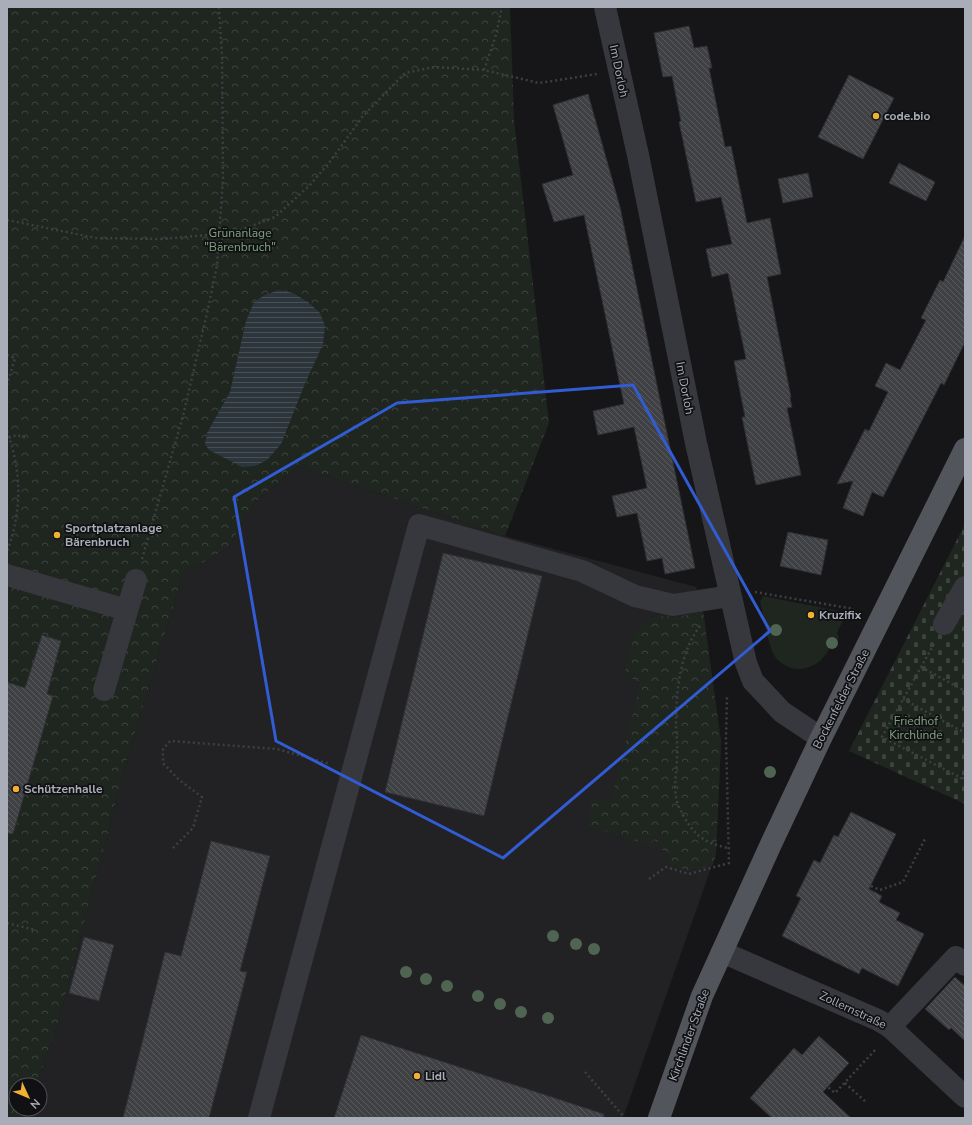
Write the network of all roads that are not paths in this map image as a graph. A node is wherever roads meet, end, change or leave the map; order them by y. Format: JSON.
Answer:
{"nodes":[{"id":1,"x":605,"y":7,"type":"edge"},
{"id":2,"x":965,"y":449,"type":"edge"},
{"id":3,"x":7,"y":575,"type":"edge"},
{"id":4,"x":136,"y":580,"type":"road end"},
{"id":5,"x":965,"y":587,"type":"edge"},
{"id":6,"x":730,"y":596,"type":"junction"},
{"id":7,"x":127,"y":610,"type":"junction"},
{"id":8,"x":944,"y":624,"type":"road end"},
{"id":9,"x":104,"y":690,"type":"dead end"},
{"id":10,"x":821,"y":738,"type":"junction"},
{"id":11,"x":722,"y":952,"type":"junction"},
{"id":12,"x":960,"y":961,"type":"edge"},
{"id":13,"x":890,"y":1027,"type":"junction"},
{"id":14,"x":965,"y":1097,"type":"edge"},
{"id":15,"x":259,"y":1118,"type":"edge"},
{"id":16,"x":659,"y":1118,"type":"edge"}],
"edges":[{"from":1,"to":6,"type":"street","name":"Im Dorloh"},
{"from":2,"to":10,"type":"main road","name":"Bockenfelder Straße"},
{"from":3,"to":7,"type":"street"},
{"from":4,"to":7,"type":"street"},
{"from":5,"to":8,"type":"street"},
{"from":6,"to":10,"type":"street","name":"Im Dorloh"},
{"from":6,"to":15,"type":"street"},
{"from":7,"to":9,"type":"street"},
{"from":10,"to":11,"type":"main road","name":"Bockenfelder Straße"},
{"from":11,"to":13,"type":"street","name":"Zollernstraße"},
{"from":11,"to":16,"type":"main road","name":"Kirchlinder Straße"},
{"from":12,"to":13,"type":"street"},
{"from":13,"to":14,"type":"street","name":"Zollernstraße"}]}
